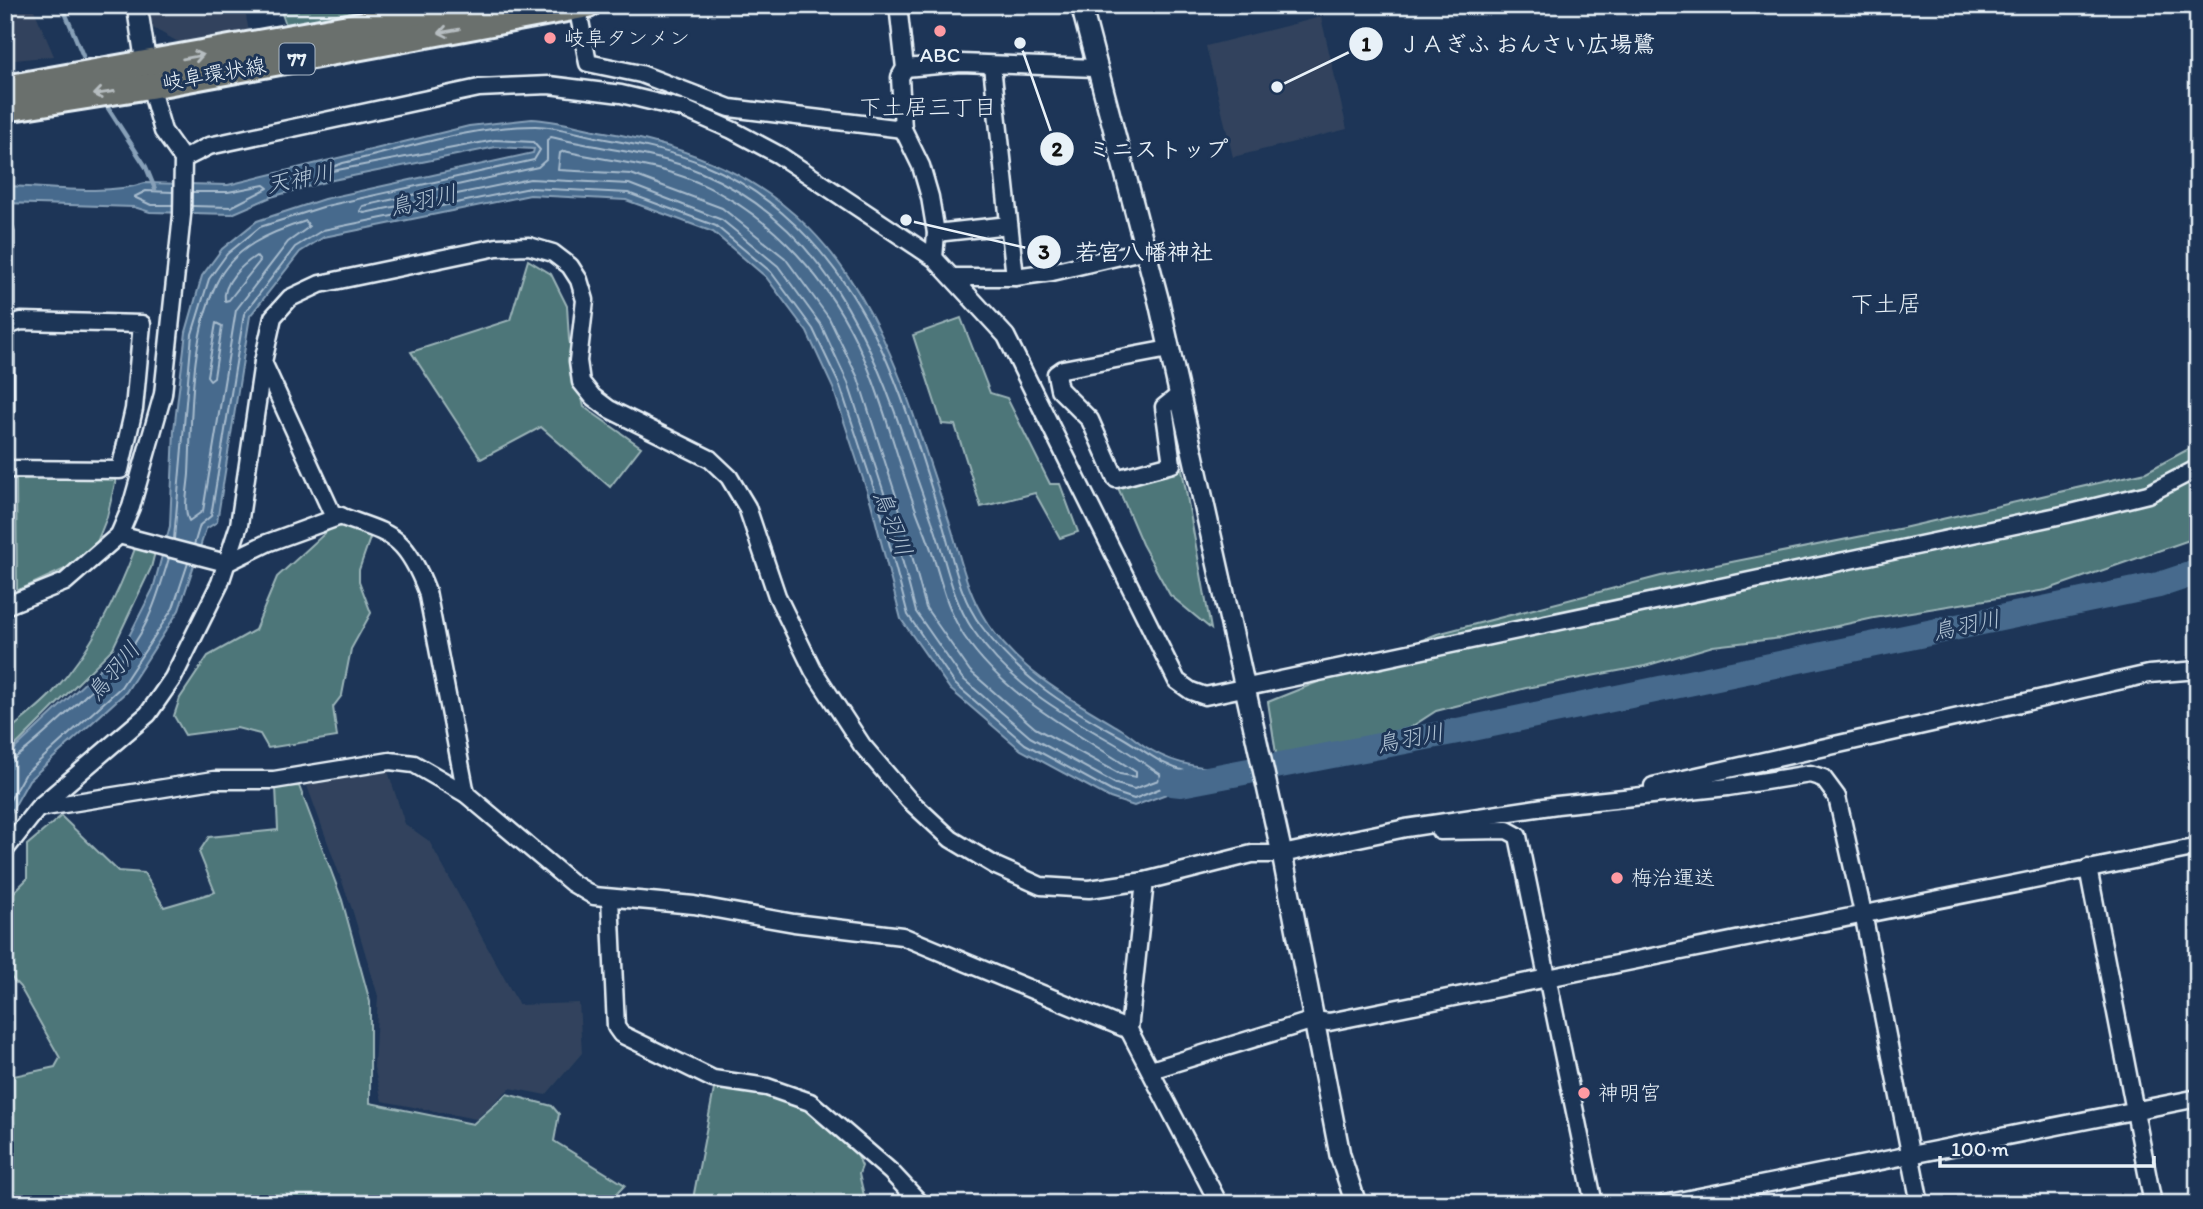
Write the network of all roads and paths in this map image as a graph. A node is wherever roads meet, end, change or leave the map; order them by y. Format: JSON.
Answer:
{"nodes":[{"id":1,"x":137,"y":5,"type":"edge"},
{"id":2,"x":472,"y":5,"type":"edge"},
{"id":3,"x":898,"y":5,"type":"edge"},
{"id":4,"x":1081,"y":5,"type":"edge"},
{"id":5,"x":581,"y":6,"type":"edge"},
{"id":6,"x":992,"y":66,"type":"junction"},
{"id":7,"x":905,"y":68,"type":"junction"},
{"id":8,"x":1095,"y":68,"type":"junction"},
{"id":9,"x":148,"y":76,"type":"junction"},
{"id":10,"x":5,"y":88,"type":"edge"},
{"id":11,"x":5,"y":108,"type":"edge"},
{"id":12,"x":903,"y":129,"type":"junction"},
{"id":13,"x":183,"y":159,"type":"junction"},
{"id":14,"x":1009,"y":225,"type":"junction"},
{"id":15,"x":5,"y":232,"type":"edge"},
{"id":16,"x":936,"y":233,"type":"junction"},
{"id":17,"x":1146,"y":250,"type":"junction"},
{"id":18,"x":934,"y":258,"type":"junction"},
{"id":19,"x":954,"y":277,"type":"junction"},
{"id":20,"x":1015,"y":277,"type":"junction"},
{"id":21,"x":6,"y":327,"type":"edge"},
{"id":22,"x":1169,"y":349,"type":"junction"},
{"id":23,"x":263,"y":362,"type":"junction"},
{"id":24,"x":1179,"y":395,"type":"junction"},
{"id":25,"x":5,"y":411,"type":"edge"},
{"id":26,"x":5,"y":468,"type":"edge"},
{"id":27,"x":2198,"y":468,"type":"edge"},
{"id":28,"x":341,"y":516,"type":"junction"},
{"id":29,"x":125,"y":536,"type":"junction"},
{"id":30,"x":226,"y":563,"type":"junction"},
{"id":31,"x":5,"y":606,"type":"edge"},
{"id":32,"x":2198,"y":670,"type":"edge"},
{"id":33,"x":1247,"y":694,"type":"junction"},
{"id":34,"x":466,"y":794,"type":"junction"},
{"id":35,"x":1582,"y":802,"type":"junction"},
{"id":36,"x":38,"y":808,"type":"junction"},
{"id":37,"x":1406,"y":828,"type":"junction"},
{"id":38,"x":2198,"y":847,"type":"edge"},
{"id":39,"x":1281,"y":848,"type":"junction"},
{"id":40,"x":5,"y":850,"type":"edge"},
{"id":41,"x":2088,"y":869,"type":"junction"},
{"id":42,"x":1145,"y":881,"type":"junction"},
{"id":43,"x":610,"y":898,"type":"junction"},
{"id":44,"x":1863,"y":913,"type":"junction"},
{"id":45,"x":1546,"y":980,"type":"junction"},
{"id":46,"x":1314,"y":1020,"type":"junction"},
{"id":47,"x":1129,"y":1030,"type":"junction"},
{"id":48,"x":1152,"y":1070,"type":"junction"},
{"id":49,"x":2198,"y":1098,"type":"edge"},
{"id":50,"x":2134,"y":1110,"type":"junction"},
{"id":51,"x":1910,"y":1154,"type":"junction"},
{"id":52,"x":921,"y":1204,"type":"edge"},
{"id":53,"x":1219,"y":1204,"type":"edge"},
{"id":54,"x":1356,"y":1204,"type":"edge"},
{"id":55,"x":1594,"y":1204,"type":"edge"},
{"id":56,"x":1664,"y":1204,"type":"edge"},
{"id":57,"x":1920,"y":1204,"type":"edge"},
{"id":58,"x":2153,"y":1204,"type":"edge"}],
"edges":[{"from":1,"to":9,"type":"street"},
{"from":9,"to":2,"type":"main road","name":"岐阜環状線","number":"77","one_way":true},
{"from":3,"to":7,"type":"street"},
{"from":4,"to":8,"type":"street"},
{"from":5,"to":9,"type":"main road","name":"岐阜環状線","number":"77","one_way":true},
{"from":5,"to":12,"type":"street"},
{"from":6,"to":7,"type":"street"},
{"from":6,"to":8,"type":"street"},
{"from":6,"to":14,"type":"street"},
{"from":7,"to":12,"type":"street"},
{"from":8,"to":17,"type":"street"},
{"from":9,"to":10,"type":"main road","name":"岐阜環状線","number":"77"},
{"from":9,"to":11,"type":"main road","name":"岐阜環状線","number":"77","one_way":true},
{"from":9,"to":13,"type":"street"},
{"from":12,"to":16,"type":"street"},
{"from":13,"to":18,"type":"street"},
{"from":13,"to":29,"type":"street"},
{"from":14,"to":16,"type":"street"},
{"from":14,"to":20,"type":"street"},
{"from":15,"to":21,"type":"street"},
{"from":16,"to":18,"type":"street"},
{"from":17,"to":20,"type":"street"},
{"from":17,"to":22,"type":"street"},
{"from":18,"to":19,"type":"street"},
{"from":19,"to":20,"type":"street"},
{"from":19,"to":33,"type":"street"},
{"from":21,"to":25,"type":"street"},
{"from":21,"to":26,"type":"street"},
{"from":22,"to":24,"type":"street"},
{"from":22,"to":24,"type":"street"},
{"from":23,"to":28,"type":"street"},
{"from":23,"to":30,"type":"street"},
{"from":23,"to":42,"type":"street"},
{"from":24,"to":33,"type":"street"},
{"from":27,"to":33,"type":"street"},
{"from":28,"to":30,"type":"street"},
{"from":28,"to":34,"type":"street"},
{"from":29,"to":30,"type":"street"},
{"from":29,"to":31,"type":"street"},
{"from":30,"to":36,"type":"street"},
{"from":32,"to":35,"type":"street"},
{"from":33,"to":39,"type":"street"},
{"from":34,"to":36,"type":"street"},
{"from":34,"to":43,"type":"street"},
{"from":35,"to":37,"type":"street"},
{"from":35,"to":44,"type":"street"},
{"from":36,"to":40,"type":"street"},
{"from":37,"to":39,"type":"street"},
{"from":37,"to":45,"type":"street"},
{"from":38,"to":41,"type":"street"},
{"from":39,"to":42,"type":"street"},
{"from":39,"to":46,"type":"street"},
{"from":41,"to":44,"type":"street"},
{"from":41,"to":50,"type":"street"},
{"from":42,"to":47,"type":"street"},
{"from":43,"to":47,"type":"street"},
{"from":43,"to":52,"type":"street"},
{"from":44,"to":45,"type":"street"},
{"from":44,"to":51,"type":"street"},
{"from":45,"to":46,"type":"street"},
{"from":45,"to":55,"type":"street"},
{"from":46,"to":48,"type":"street"},
{"from":46,"to":54,"type":"street"},
{"from":47,"to":48,"type":"street"},
{"from":48,"to":53,"type":"street"},
{"from":49,"to":50,"type":"street"},
{"from":50,"to":51,"type":"street"},
{"from":50,"to":58,"type":"street"},
{"from":51,"to":56,"type":"street"},
{"from":51,"to":57,"type":"street"}]}
